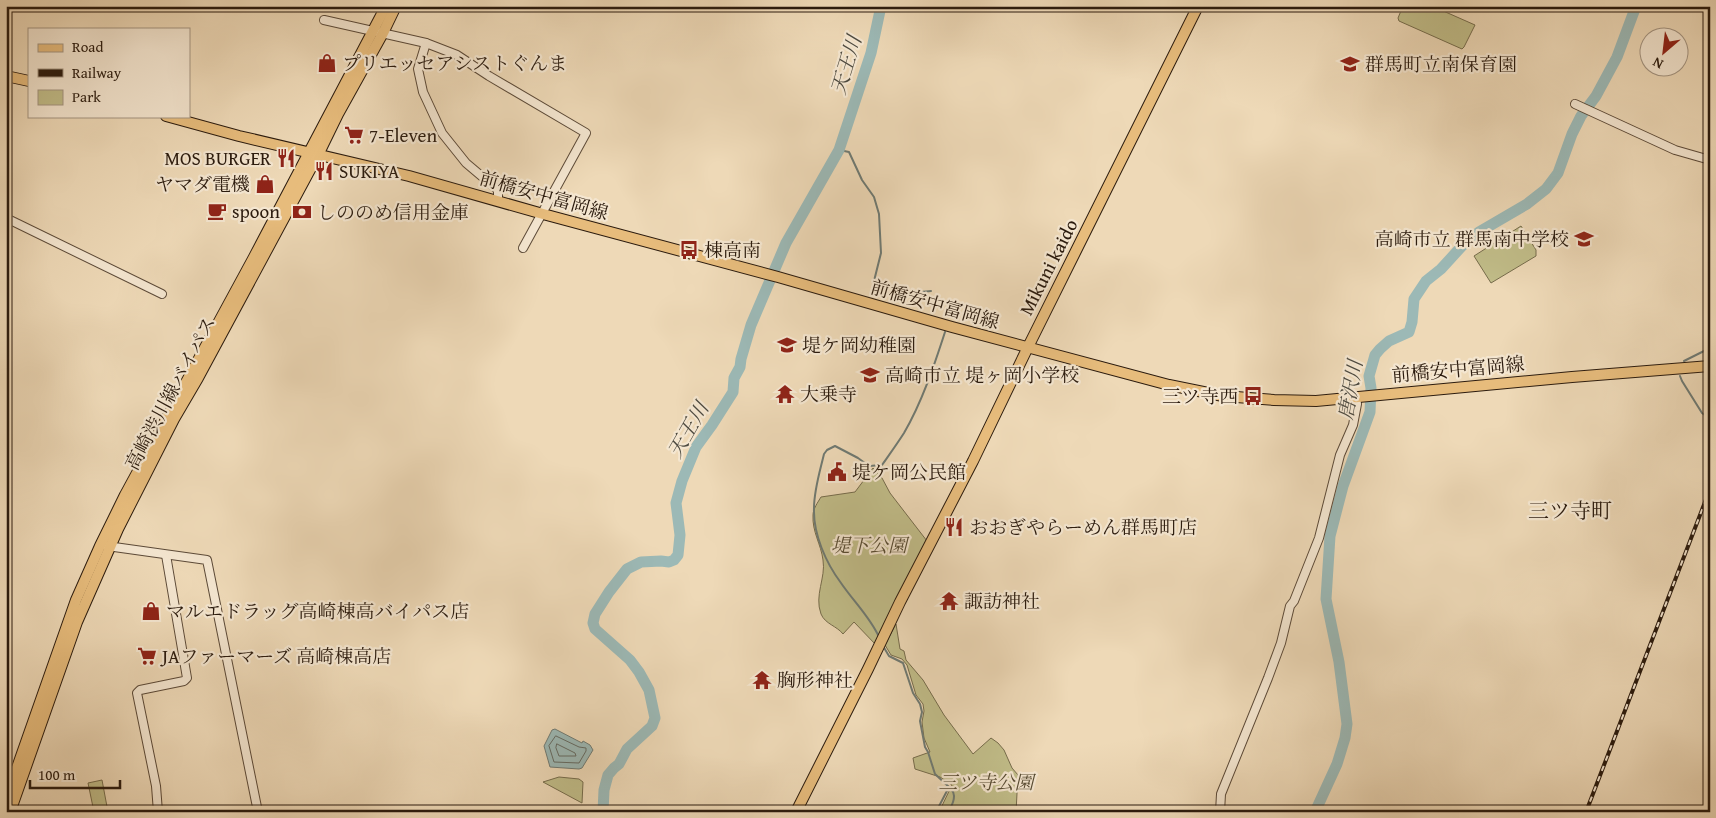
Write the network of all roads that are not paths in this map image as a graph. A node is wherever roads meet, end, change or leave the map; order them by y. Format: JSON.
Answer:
{"nodes":[{"id":1,"x":386,"y":6,"type":"edge"},
{"id":2,"x":396,"y":6,"type":"edge"},
{"id":3,"x":1198,"y":6,"type":"edge"},
{"id":4,"x":324,"y":20,"type":"dead end"},
{"id":5,"x":372,"y":30,"type":"junction"},
{"id":6,"x":383,"y":33,"type":"junction"},
{"id":7,"x":426,"y":43,"type":"junction"},
{"id":8,"x":6,"y":76,"type":"edge"},
{"id":9,"x":28,"y":82,"type":"edge"},
{"id":10,"x":1575,"y":104,"type":"dead end"},
{"id":11,"x":173,"y":118,"type":"edge"},
{"id":12,"x":313,"y":154,"type":"junction"},
{"id":13,"x":1710,"y":160,"type":"edge"},
{"id":14,"x":498,"y":200,"type":"junction"},
{"id":15,"x":543,"y":214,"type":"junction"},
{"id":16,"x":6,"y":218,"type":"edge"},
{"id":17,"x":523,"y":248,"type":"dead end"},
{"id":18,"x":162,"y":294,"type":"dead end"},
{"id":19,"x":1028,"y":347,"type":"junction"},
{"id":20,"x":1710,"y":366,"type":"edge"},
{"id":21,"x":1356,"y":396,"type":"junction"},
{"id":22,"x":105,"y":546,"type":"junction"},
{"id":23,"x":166,"y":555,"type":"junction"},
{"id":24,"x":6,"y":799,"type":"edge"},
{"id":25,"x":10,"y":812,"type":"edge"},
{"id":26,"x":158,"y":812,"type":"edge"},
{"id":27,"x":258,"y":812,"type":"edge"},
{"id":28,"x":796,"y":812,"type":"edge"},
{"id":29,"x":1220,"y":812,"type":"edge"}],
"edges":[{"from":1,"to":5,"type":"main road","name":"高崎渋川線バイパス"},
{"from":2,"to":6,"type":"main road","name":"高崎渋川線バイパス"},
{"from":3,"to":19,"type":"main road","name":"Mikuni kaido"},
{"from":4,"to":5,"type":"street"},
{"from":5,"to":6,"type":"street"},
{"from":5,"to":12,"type":"main road","name":"高崎渋川線バイパス"},
{"from":6,"to":7,"type":"street"},
{"from":6,"to":12,"type":"main road","name":"高崎渋川線バイパス"},
{"from":7,"to":14,"type":"street"},
{"from":7,"to":15,"type":"street"},
{"from":8,"to":9,"type":"main road"},
{"from":10,"to":13,"type":"street"},
{"from":11,"to":12,"type":"main road","name":"前橋安中富岡線"},
{"from":12,"to":14,"type":"main road","name":"前橋安中富岡線"},
{"from":12,"to":22,"type":"main road","name":"高崎渋川線バイパス"},
{"from":14,"to":15,"type":"main road","name":"前橋安中富岡線"},
{"from":15,"to":17,"type":"street"},
{"from":15,"to":19,"type":"main road","name":"前橋安中富岡線"},
{"from":16,"to":18,"type":"street"},
{"from":19,"to":21,"type":"main road","name":"前橋安中富岡線"},
{"from":19,"to":28,"type":"main road","name":"Mikuni kaido"},
{"from":20,"to":21,"type":"main road","name":"前橋安中富岡線"},
{"from":21,"to":29,"type":"street"},
{"from":22,"to":23,"type":"street"},
{"from":22,"to":24,"type":"main road","name":"高崎渋川線バイパス"},
{"from":22,"to":25,"type":"main road","name":"高崎渋川線バイパス"},
{"from":23,"to":26,"type":"street"},
{"from":23,"to":27,"type":"street"}]}
